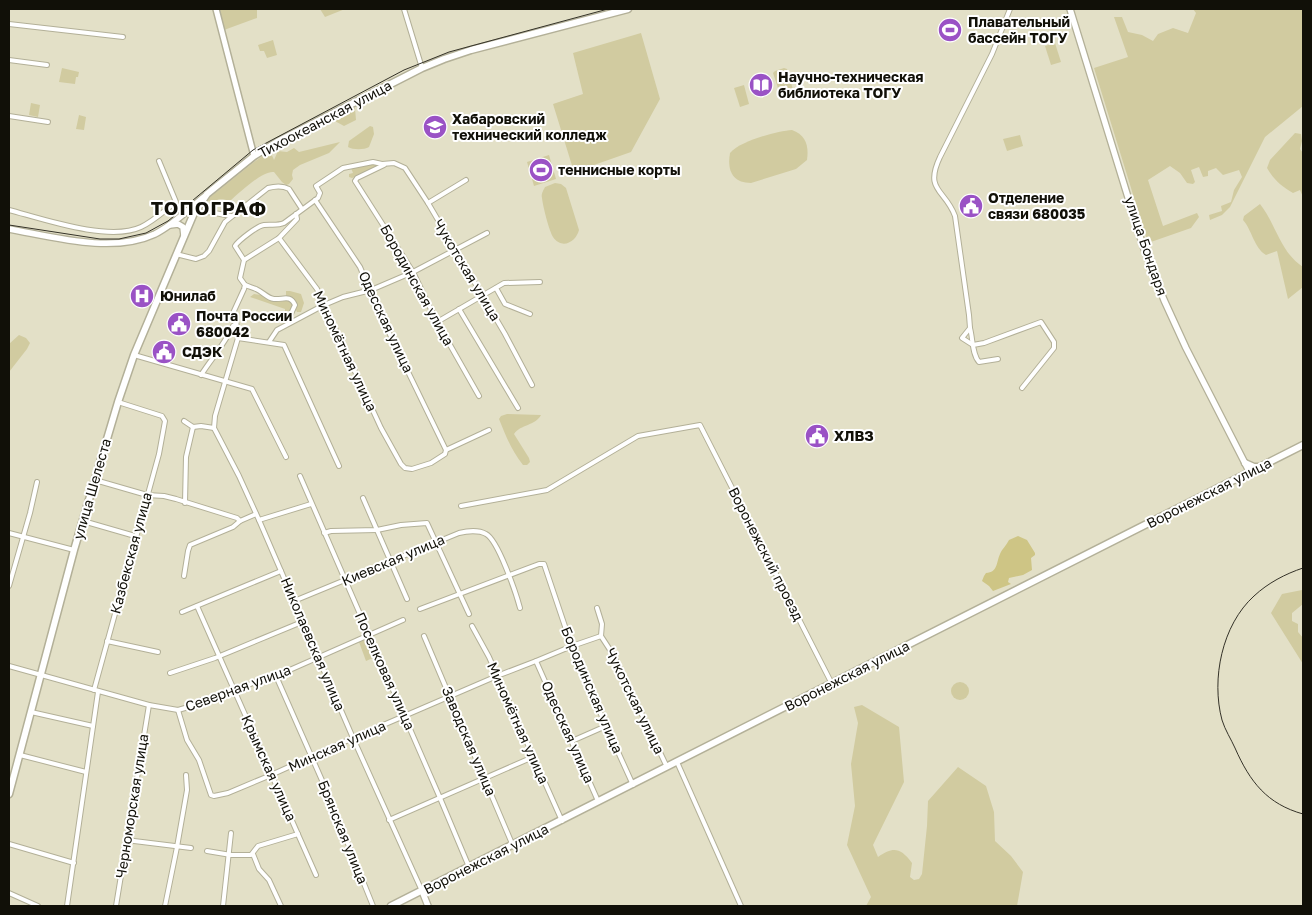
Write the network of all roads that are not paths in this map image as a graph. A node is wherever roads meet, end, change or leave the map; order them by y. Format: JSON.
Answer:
{"nodes":[{"id":1,"x":216,"y":9,"type":"edge"},
{"id":2,"x":404,"y":9,"type":"edge"},
{"id":3,"x":628,"y":9,"type":"edge"},
{"id":4,"x":1010,"y":9,"type":"edge"},
{"id":5,"x":1070,"y":9,"type":"edge"},
{"id":6,"x":9,"y":24,"type":"edge"},
{"id":7,"x":124,"y":37,"type":"dead end"},
{"id":8,"x":9,"y":60,"type":"edge"},
{"id":9,"x":47,"y":65,"type":"dead end"},
{"id":10,"x":422,"y":68,"type":"junction"},
{"id":11,"x":9,"y":116,"type":"edge"},
{"id":12,"x":48,"y":122,"type":"dead end"},
{"id":13,"x":254,"y":156,"type":"junction"},
{"id":14,"x":159,"y":161,"type":"dead end"},
{"id":15,"x":386,"y":164,"type":"junction"},
{"id":16,"x":466,"y":180,"type":"dead end"},
{"id":17,"x":207,"y":194,"type":"junction"},
{"id":18,"x":315,"y":200,"type":"junction"},
{"id":19,"x":428,"y":203,"type":"junction"},
{"id":20,"x":302,"y":209,"type":"junction"},
{"id":21,"x":9,"y":210,"type":"edge"},
{"id":22,"x":194,"y":213,"type":"junction"},
{"id":23,"x":296,"y":214,"type":"junction"},
{"id":24,"x":231,"y":216,"type":"junction"},
{"id":25,"x":168,"y":226,"type":"junction"},
{"id":26,"x":9,"y":229,"type":"edge"},
{"id":27,"x":487,"y":232,"type":"dead end"},
{"id":28,"x":184,"y":236,"type":"junction"},
{"id":29,"x":279,"y":238,"type":"junction"},
{"id":30,"x":454,"y":250,"type":"junction"},
{"id":31,"x":176,"y":254,"type":"junction"},
{"id":32,"x":244,"y":260,"type":"junction"},
{"id":33,"x":413,"y":272,"type":"junction"},
{"id":34,"x":540,"y":282,"type":"dead end"},
{"id":35,"x":245,"y":285,"type":"junction"},
{"id":36,"x":496,"y":288,"type":"junction"},
{"id":37,"x":371,"y":290,"type":"junction"},
{"id":38,"x":483,"y":296,"type":"junction"},
{"id":39,"x":324,"y":305,"type":"junction"},
{"id":40,"x":459,"y":309,"type":"junction"},
{"id":41,"x":530,"y":314,"type":"dead end"},
{"id":42,"x":291,"y":322,"type":"junction"},
{"id":43,"x":437,"y":322,"type":"junction"},
{"id":44,"x":236,"y":324,"type":"junction"},
{"id":45,"x":970,"y":328,"type":"junction"},
{"id":46,"x":238,"y":338,"type":"junction"},
{"id":47,"x":269,"y":342,"type":"junction"},
{"id":48,"x":973,"y":344,"type":"junction"},
{"id":49,"x":134,"y":355,"type":"junction"},
{"id":50,"x":998,"y":360,"type":"dead end"},
{"id":51,"x":201,"y":375,"type":"junction"},
{"id":52,"x":224,"y":381,"type":"junction"},
{"id":53,"x":532,"y":385,"type":"dead end"},
{"id":54,"x":1022,"y":388,"type":"dead end"},
{"id":55,"x":479,"y":396,"type":"dead end"},
{"id":56,"x":118,"y":402,"type":"junction"},
{"id":57,"x":518,"y":408,"type":"dead end"},
{"id":58,"x":184,"y":421,"type":"dead end"},
{"id":59,"x":193,"y":427,"type":"junction"},
{"id":60,"x":214,"y":428,"type":"junction"},
{"id":61,"x":489,"y":430,"type":"dead end"},
{"id":62,"x":1303,"y":445,"type":"edge"},
{"id":63,"x":446,"y":450,"type":"junction"},
{"id":64,"x":286,"y":457,"type":"dead end"},
{"id":65,"x":1245,"y":463,"type":"junction"},
{"id":66,"x":338,"y":466,"type":"dead end"},
{"id":67,"x":1262,"y":466,"type":"junction"},
{"id":68,"x":1250,"y":473,"type":"junction"},
{"id":69,"x":300,"y":476,"type":"dead end"},
{"id":70,"x":1238,"y":478,"type":"junction"},
{"id":71,"x":95,"y":480,"type":"junction"},
{"id":72,"x":37,"y":482,"type":"dead end"},
{"id":73,"x":147,"y":495,"type":"junction"},
{"id":74,"x":363,"y":498,"type":"dead end"},
{"id":75,"x":185,"y":503,"type":"junction"},
{"id":76,"x":311,"y":504,"type":"junction"},
{"id":77,"x":461,"y":506,"type":"dead end"},
{"id":78,"x":256,"y":514,"type":"junction"},
{"id":79,"x":83,"y":520,"type":"junction"},
{"id":80,"x":259,"y":520,"type":"junction"},
{"id":81,"x":240,"y":521,"type":"junction"},
{"id":82,"x":376,"y":530,"type":"junction"},
{"id":83,"x":9,"y":533,"type":"edge"},
{"id":84,"x":324,"y":533,"type":"junction"},
{"id":85,"x":135,"y":536,"type":"junction"},
{"id":86,"x":23,"y":537,"type":"junction"},
{"id":87,"x":435,"y":542,"type":"junction"},
{"id":88,"x":74,"y":550,"type":"junction"},
{"id":89,"x":390,"y":562,"type":"junction"},
{"id":90,"x":281,"y":571,"type":"junction"},
{"id":91,"x":509,"y":575,"type":"junction"},
{"id":92,"x":184,"y":576,"type":"dead end"},
{"id":93,"x":345,"y":580,"type":"junction"},
{"id":94,"x":9,"y":586,"type":"edge"},
{"id":95,"x":459,"y":594,"type":"junction"},
{"id":96,"x":407,"y":598,"type":"dead end"},
{"id":97,"x":294,"y":601,"type":"junction"},
{"id":98,"x":197,"y":606,"type":"junction"},
{"id":99,"x":520,"y":608,"type":"dead end"},
{"id":100,"x":597,"y":608,"type":"dead end"},
{"id":101,"x":420,"y":610,"type":"dead end"},
{"id":102,"x":182,"y":612,"type":"dead end"},
{"id":103,"x":469,"y":614,"type":"dead end"},
{"id":104,"x":403,"y":620,"type":"dead end"},
{"id":105,"x":302,"y":622,"type":"junction"},
{"id":106,"x":472,"y":626,"type":"dead end"},
{"id":107,"x":369,"y":635,"type":"junction"},
{"id":108,"x":424,"y":636,"type":"dead end"},
{"id":109,"x":601,"y":636,"type":"junction"},
{"id":110,"x":107,"y":641,"type":"junction"},
{"id":111,"x":572,"y":646,"type":"junction"},
{"id":112,"x":158,"y":652,"type":"dead end"},
{"id":113,"x":219,"y":656,"type":"junction"},
{"id":114,"x":318,"y":657,"type":"junction"},
{"id":115,"x":536,"y":661,"type":"junction"},
{"id":116,"x":9,"y":666,"type":"edge"},
{"id":117,"x":170,"y":673,"type":"dead end"},
{"id":118,"x":41,"y":676,"type":"junction"},
{"id":119,"x":276,"y":676,"type":"junction"},
{"id":120,"x":497,"y":676,"type":"junction"},
{"id":121,"x":832,"y":684,"type":"junction"},
{"id":122,"x":234,"y":690,"type":"junction"},
{"id":123,"x":96,"y":691,"type":"junction"},
{"id":124,"x":450,"y":697,"type":"junction"},
{"id":125,"x":149,"y":705,"type":"junction"},
{"id":126,"x":178,"y":710,"type":"junction"},
{"id":127,"x":31,"y":712,"type":"junction"},
{"id":128,"x":405,"y":716,"type":"junction"},
{"id":129,"x":93,"y":726,"type":"junction"},
{"id":130,"x":606,"y":726,"type":"junction"},
{"id":131,"x":352,"y":738,"type":"junction"},
{"id":132,"x":572,"y":741,"type":"junction"},
{"id":133,"x":20,"y":755,"type":"junction"},
{"id":134,"x":311,"y":757,"type":"junction"},
{"id":135,"x":532,"y":757,"type":"junction"},
{"id":136,"x":677,"y":762,"type":"junction"},
{"id":137,"x":667,"y":767,"type":"junction"},
{"id":138,"x":86,"y":772,"type":"junction"},
{"id":139,"x":186,"y":774,"type":"dead end"},
{"id":140,"x":271,"y":775,"type":"junction"},
{"id":141,"x":485,"y":778,"type":"junction"},
{"id":142,"x":633,"y":784,"type":"junction"},
{"id":143,"x":9,"y":794,"type":"edge"},
{"id":144,"x":440,"y":798,"type":"junction"},
{"id":145,"x":599,"y":802,"type":"junction"},
{"id":146,"x":389,"y":820,"type":"junction"},
{"id":147,"x":562,"y":821,"type":"junction"},
{"id":148,"x":231,"y":834,"type":"dead end"},
{"id":149,"x":298,"y":834,"type":"junction"},
{"id":150,"x":126,"y":840,"type":"junction"},
{"id":151,"x":9,"y":844,"type":"edge"},
{"id":152,"x":513,"y":846,"type":"junction"},
{"id":153,"x":177,"y":847,"type":"junction"},
{"id":154,"x":191,"y":848,"type":"dead end"},
{"id":155,"x":207,"y":851,"type":"dead end"},
{"id":156,"x":253,"y":854,"type":"junction"},
{"id":157,"x":228,"y":855,"type":"junction"},
{"id":158,"x":74,"y":863,"type":"junction"},
{"id":159,"x":468,"y":868,"type":"junction"},
{"id":160,"x":316,"y":875,"type":"dead end"},
{"id":161,"x":422,"y":891,"type":"junction"},
{"id":162,"x":9,"y":893,"type":"edge"},
{"id":163,"x":31,"y":905,"type":"edge"},
{"id":164,"x":38,"y":906,"type":"edge"},
{"id":165,"x":67,"y":906,"type":"edge"},
{"id":166,"x":116,"y":906,"type":"edge"},
{"id":167,"x":165,"y":906,"type":"edge"},
{"id":168,"x":223,"y":906,"type":"edge"},
{"id":169,"x":281,"y":906,"type":"edge"},
{"id":170,"x":373,"y":906,"type":"edge"},
{"id":171,"x":391,"y":906,"type":"edge"},
{"id":172,"x":428,"y":906,"type":"edge"},
{"id":173,"x":741,"y":906,"type":"edge"}],
"edges":[{"from":1,"to":13,"type":"street"},
{"from":2,"to":10,"type":"street"},
{"from":3,"to":10,"type":"main road","name":"Тихоокеанская улица"},
{"from":4,"to":45,"type":"street"},
{"from":5,"to":65,"type":"main road","name":"улица Бондаря"},
{"from":6,"to":7,"type":"street"},
{"from":8,"to":9,"type":"street"},
{"from":10,"to":13,"type":"main road","name":"Тихоокеанская улица"},
{"from":11,"to":12,"type":"street"},
{"from":13,"to":17,"type":"main road","name":"Тихоокеанская улица"},
{"from":14,"to":21,"type":"street"},
{"from":15,"to":18,"type":"street"},
{"from":15,"to":19,"type":"street","name":"Чукотская улица"},
{"from":15,"to":33,"type":"street","name":"Бородинская улица"},
{"from":16,"to":19,"type":"street"},
{"from":17,"to":22,"type":"main road","name":"улица Шелеста"},
{"from":17,"to":25,"type":"main road","name":"Тихоокеанская улица"},
{"from":18,"to":20,"type":"street"},
{"from":18,"to":37,"type":"street","name":"Одесская улица"},
{"from":19,"to":30,"type":"street","name":"Чукотская улица"},
{"from":20,"to":23,"type":"street"},
{"from":20,"to":24,"type":"street"},
{"from":22,"to":24,"type":"street"},
{"from":22,"to":28,"type":"main road","name":"улица Шелеста"},
{"from":23,"to":29,"type":"street"},
{"from":23,"to":32,"type":"street"},
{"from":24,"to":31,"type":"street"},
{"from":25,"to":26,"type":"main road","name":"Тихоокеанская улица"},
{"from":25,"to":28,"type":"main road"},
{"from":27,"to":30,"type":"street"},
{"from":28,"to":31,"type":"main road","name":"улица Шелеста"},
{"from":29,"to":32,"type":"street"},
{"from":29,"to":39,"type":"street","name":"Миномётная улица"},
{"from":30,"to":33,"type":"street"},
{"from":30,"to":38,"type":"street","name":"Чукотская улица"},
{"from":31,"to":49,"type":"main road","name":"улица Шелеста"},
{"from":32,"to":35,"type":"street"},
{"from":33,"to":37,"type":"street"},
{"from":33,"to":43,"type":"street","name":"Бородинская улица"},
{"from":34,"to":36,"type":"street"},
{"from":35,"to":42,"type":"street"},
{"from":35,"to":44,"type":"street"},
{"from":36,"to":38,"type":"street"},
{"from":36,"to":41,"type":"street"},
{"from":37,"to":39,"type":"street"},
{"from":37,"to":63,"type":"street","name":"Одесская улица"},
{"from":38,"to":40,"type":"street"},
{"from":38,"to":53,"type":"street","name":"Чукотская улица"},
{"from":39,"to":42,"type":"street"},
{"from":39,"to":63,"type":"street","name":"Миномётная улица"},
{"from":40,"to":43,"type":"street"},
{"from":40,"to":57,"type":"street"},
{"from":42,"to":47,"type":"street"},
{"from":43,"to":55,"type":"street","name":"Бородинская улица"},
{"from":44,"to":46,"type":"street"},
{"from":44,"to":51,"type":"street"},
{"from":45,"to":48,"type":"street"},
{"from":45,"to":48,"type":"street"},
{"from":46,"to":47,"type":"street"},
{"from":46,"to":52,"type":"street"},
{"from":47,"to":66,"type":"street"},
{"from":48,"to":50,"type":"street"},
{"from":48,"to":54,"type":"street"},
{"from":49,"to":51,"type":"street"},
{"from":49,"to":56,"type":"main road","name":"улица Шелеста"},
{"from":51,"to":52,"type":"street"},
{"from":52,"to":60,"type":"street"},
{"from":52,"to":64,"type":"street"},
{"from":56,"to":71,"type":"main road","name":"улица Шелеста"},
{"from":56,"to":73,"type":"street","name":"Казбекская улица"},
{"from":58,"to":59,"type":"street"},
{"from":59,"to":60,"type":"street"},
{"from":59,"to":75,"type":"street"},
{"from":60,"to":78,"type":"street","name":"Николаевская улица"},
{"from":61,"to":63,"type":"street"},
{"from":62,"to":67,"type":"main road","name":"Воронежская улица"},
{"from":65,"to":67,"type":"main road"},
{"from":65,"to":68,"type":"main road","name":"улица Бондаря"},
{"from":65,"to":70,"type":"main road"},
{"from":67,"to":68,"type":"main road","name":"Воронежская улица"},
{"from":68,"to":70,"type":"main road","name":"Воронежская улица"},
{"from":69,"to":76,"type":"street","name":"Поселковая улица"},
{"from":70,"to":121,"type":"main road","name":"Воронежская улица"},
{"from":71,"to":73,"type":"street"},
{"from":71,"to":79,"type":"main road","name":"улица Шелеста"},
{"from":72,"to":86,"type":"street"},
{"from":73,"to":75,"type":"street"},
{"from":73,"to":85,"type":"street","name":"Казбекская улица"},
{"from":74,"to":82,"type":"street"},
{"from":75,"to":81,"type":"street"},
{"from":76,"to":80,"type":"street"},
{"from":76,"to":84,"type":"street","name":"Поселковая улица"},
{"from":77,"to":121,"type":"street","name":"Воронежский проезд"},
{"from":78,"to":80,"type":"street","name":"Николаевская улица"},
{"from":78,"to":81,"type":"street"},
{"from":79,"to":85,"type":"street"},
{"from":79,"to":88,"type":"main road","name":"улица Шелеста"},
{"from":80,"to":90,"type":"street","name":"Николаевская улица"},
{"from":81,"to":92,"type":"street"},
{"from":82,"to":84,"type":"street"},
{"from":82,"to":87,"type":"street"},
{"from":82,"to":89,"type":"street"},
{"from":83,"to":86,"type":"street"},
{"from":84,"to":93,"type":"street","name":"Поселковая улица"},
{"from":85,"to":110,"type":"street","name":"Казбекская улица"},
{"from":86,"to":88,"type":"street"},
{"from":86,"to":94,"type":"street"},
{"from":87,"to":89,"type":"street","name":"Киевская улица"},
{"from":87,"to":91,"type":"street","name":"Киевская улица"},
{"from":87,"to":95,"type":"street"},
{"from":88,"to":118,"type":"main road","name":"улица Шелеста"},
{"from":89,"to":93,"type":"street","name":"Киевская улица"},
{"from":89,"to":96,"type":"street"},
{"from":90,"to":97,"type":"street","name":"Николаевская улица"},
{"from":90,"to":98,"type":"street"},
{"from":91,"to":95,"type":"street"},
{"from":91,"to":99,"type":"street"},
{"from":91,"to":111,"type":"street","name":"Бородинская улица"},
{"from":93,"to":97,"type":"street","name":"Киевская улица"},
{"from":93,"to":107,"type":"street","name":"Поселковая улица"},
{"from":95,"to":101,"type":"street"},
{"from":95,"to":103,"type":"street"},
{"from":97,"to":105,"type":"street","name":"Николаевская улица"},
{"from":98,"to":102,"type":"street"},
{"from":98,"to":113,"type":"street","name":"Крымская улица"},
{"from":100,"to":109,"type":"street","name":"Чукотская улица"},
{"from":104,"to":107,"type":"street","name":"Северная улица"},
{"from":105,"to":113,"type":"street"},
{"from":105,"to":114,"type":"street","name":"Николаевская улица"},
{"from":106,"to":120,"type":"street","name":"Миномётная улица"},
{"from":107,"to":114,"type":"street","name":"Северная улица"},
{"from":107,"to":128,"type":"street","name":"Поселковая улица"},
{"from":108,"to":124,"type":"street","name":"Заводская улица"},
{"from":109,"to":111,"type":"street","name":"Минская улица"},
{"from":109,"to":137,"type":"street","name":"Чукотская улица"},
{"from":110,"to":112,"type":"street"},
{"from":110,"to":123,"type":"street","name":"Казбекская улица"},
{"from":111,"to":115,"type":"street","name":"Минская улица"},
{"from":111,"to":130,"type":"street","name":"Бородинская улица"},
{"from":113,"to":117,"type":"street"},
{"from":113,"to":122,"type":"street","name":"Крымская улица"},
{"from":114,"to":119,"type":"street","name":"Северная улица"},
{"from":114,"to":131,"type":"street","name":"Николаевская улица"},
{"from":115,"to":120,"type":"street","name":"Минская улица"},
{"from":115,"to":132,"type":"street","name":"Одесская улица"},
{"from":116,"to":118,"type":"street","name":"Северная улица"},
{"from":118,"to":123,"type":"street","name":"Северная улица"},
{"from":118,"to":127,"type":"main road","name":"улица Шелеста"},
{"from":119,"to":122,"type":"street","name":"Северная улица"},
{"from":119,"to":134,"type":"street","name":"Брянская улица"},
{"from":120,"to":124,"type":"street","name":"Минская улица"},
{"from":120,"to":135,"type":"street","name":"Миномётная улица"},
{"from":121,"to":136,"type":"main road","name":"Воронежская улица"},
{"from":122,"to":126,"type":"street","name":"Северная улица"},
{"from":122,"to":140,"type":"street","name":"Крымская улица"},
{"from":123,"to":125,"type":"street","name":"Северная улица"},
{"from":123,"to":129,"type":"street","name":"Казбекская улица"},
{"from":124,"to":128,"type":"street","name":"Минская улица"},
{"from":124,"to":141,"type":"street","name":"Заводская улица"},
{"from":125,"to":126,"type":"street","name":"Северная улица"},
{"from":125,"to":150,"type":"street","name":"Черноморская улица"},
{"from":126,"to":140,"type":"street","name":"Минская улица"},
{"from":127,"to":129,"type":"street"},
{"from":127,"to":133,"type":"main road","name":"улица Шелеста"},
{"from":128,"to":131,"type":"street","name":"Минская улица"},
{"from":128,"to":144,"type":"street","name":"Поселковая улица"},
{"from":129,"to":138,"type":"street","name":"Казбекская улица"},
{"from":130,"to":132,"type":"street"},
{"from":130,"to":142,"type":"street","name":"Бородинская улица"},
{"from":131,"to":134,"type":"street","name":"Минская улица"},
{"from":131,"to":146,"type":"street","name":"Николаевская улица"},
{"from":132,"to":145,"type":"street","name":"Одесская улица"},
{"from":133,"to":138,"type":"street"},
{"from":133,"to":143,"type":"main road","name":"улица Шелеста"},
{"from":134,"to":140,"type":"street","name":"Минская улица"},
{"from":134,"to":170,"type":"street","name":"Брянская улица"},
{"from":135,"to":141,"type":"street"},
{"from":135,"to":147,"type":"street","name":"Миномётная улица"},
{"from":136,"to":137,"type":"main road","name":"Воронежская улица"},
{"from":136,"to":173,"type":"street"},
{"from":137,"to":142,"type":"main road","name":"Воронежская улица"},
{"from":138,"to":158,"type":"street","name":"Казбекская улица"},
{"from":139,"to":153,"type":"street"},
{"from":140,"to":149,"type":"street","name":"Крымская улица"},
{"from":141,"to":144,"type":"street"},
{"from":141,"to":152,"type":"street","name":"Заводская улица"},
{"from":142,"to":145,"type":"main road","name":"Воронежская улица"},
{"from":144,"to":146,"type":"street"},
{"from":144,"to":159,"type":"street","name":"Поселковая улица"},
{"from":145,"to":147,"type":"main road","name":"Воронежская улица"},
{"from":146,"to":161,"type":"street","name":"Николаевская улица"},
{"from":147,"to":152,"type":"main road","name":"Воронежская улица"},
{"from":148,"to":157,"type":"street"},
{"from":149,"to":156,"type":"street"},
{"from":149,"to":160,"type":"street","name":"Крымская улица"},
{"from":150,"to":153,"type":"street"},
{"from":150,"to":166,"type":"street","name":"Черноморская улица"},
{"from":151,"to":158,"type":"street"},
{"from":152,"to":159,"type":"main road","name":"Воронежская улица"},
{"from":153,"to":154,"type":"street"},
{"from":153,"to":167,"type":"street"},
{"from":155,"to":157,"type":"street"},
{"from":156,"to":157,"type":"street"},
{"from":156,"to":169,"type":"street"},
{"from":157,"to":168,"type":"street"},
{"from":158,"to":165,"type":"street","name":"Казбекская улица"},
{"from":159,"to":161,"type":"main road","name":"Воронежская улица"},
{"from":161,"to":171,"type":"main road","name":"Воронежская улица"},
{"from":161,"to":172,"type":"main road"},
{"from":162,"to":163,"type":"street"},
{"from":163,"to":164,"type":"street"}]}
